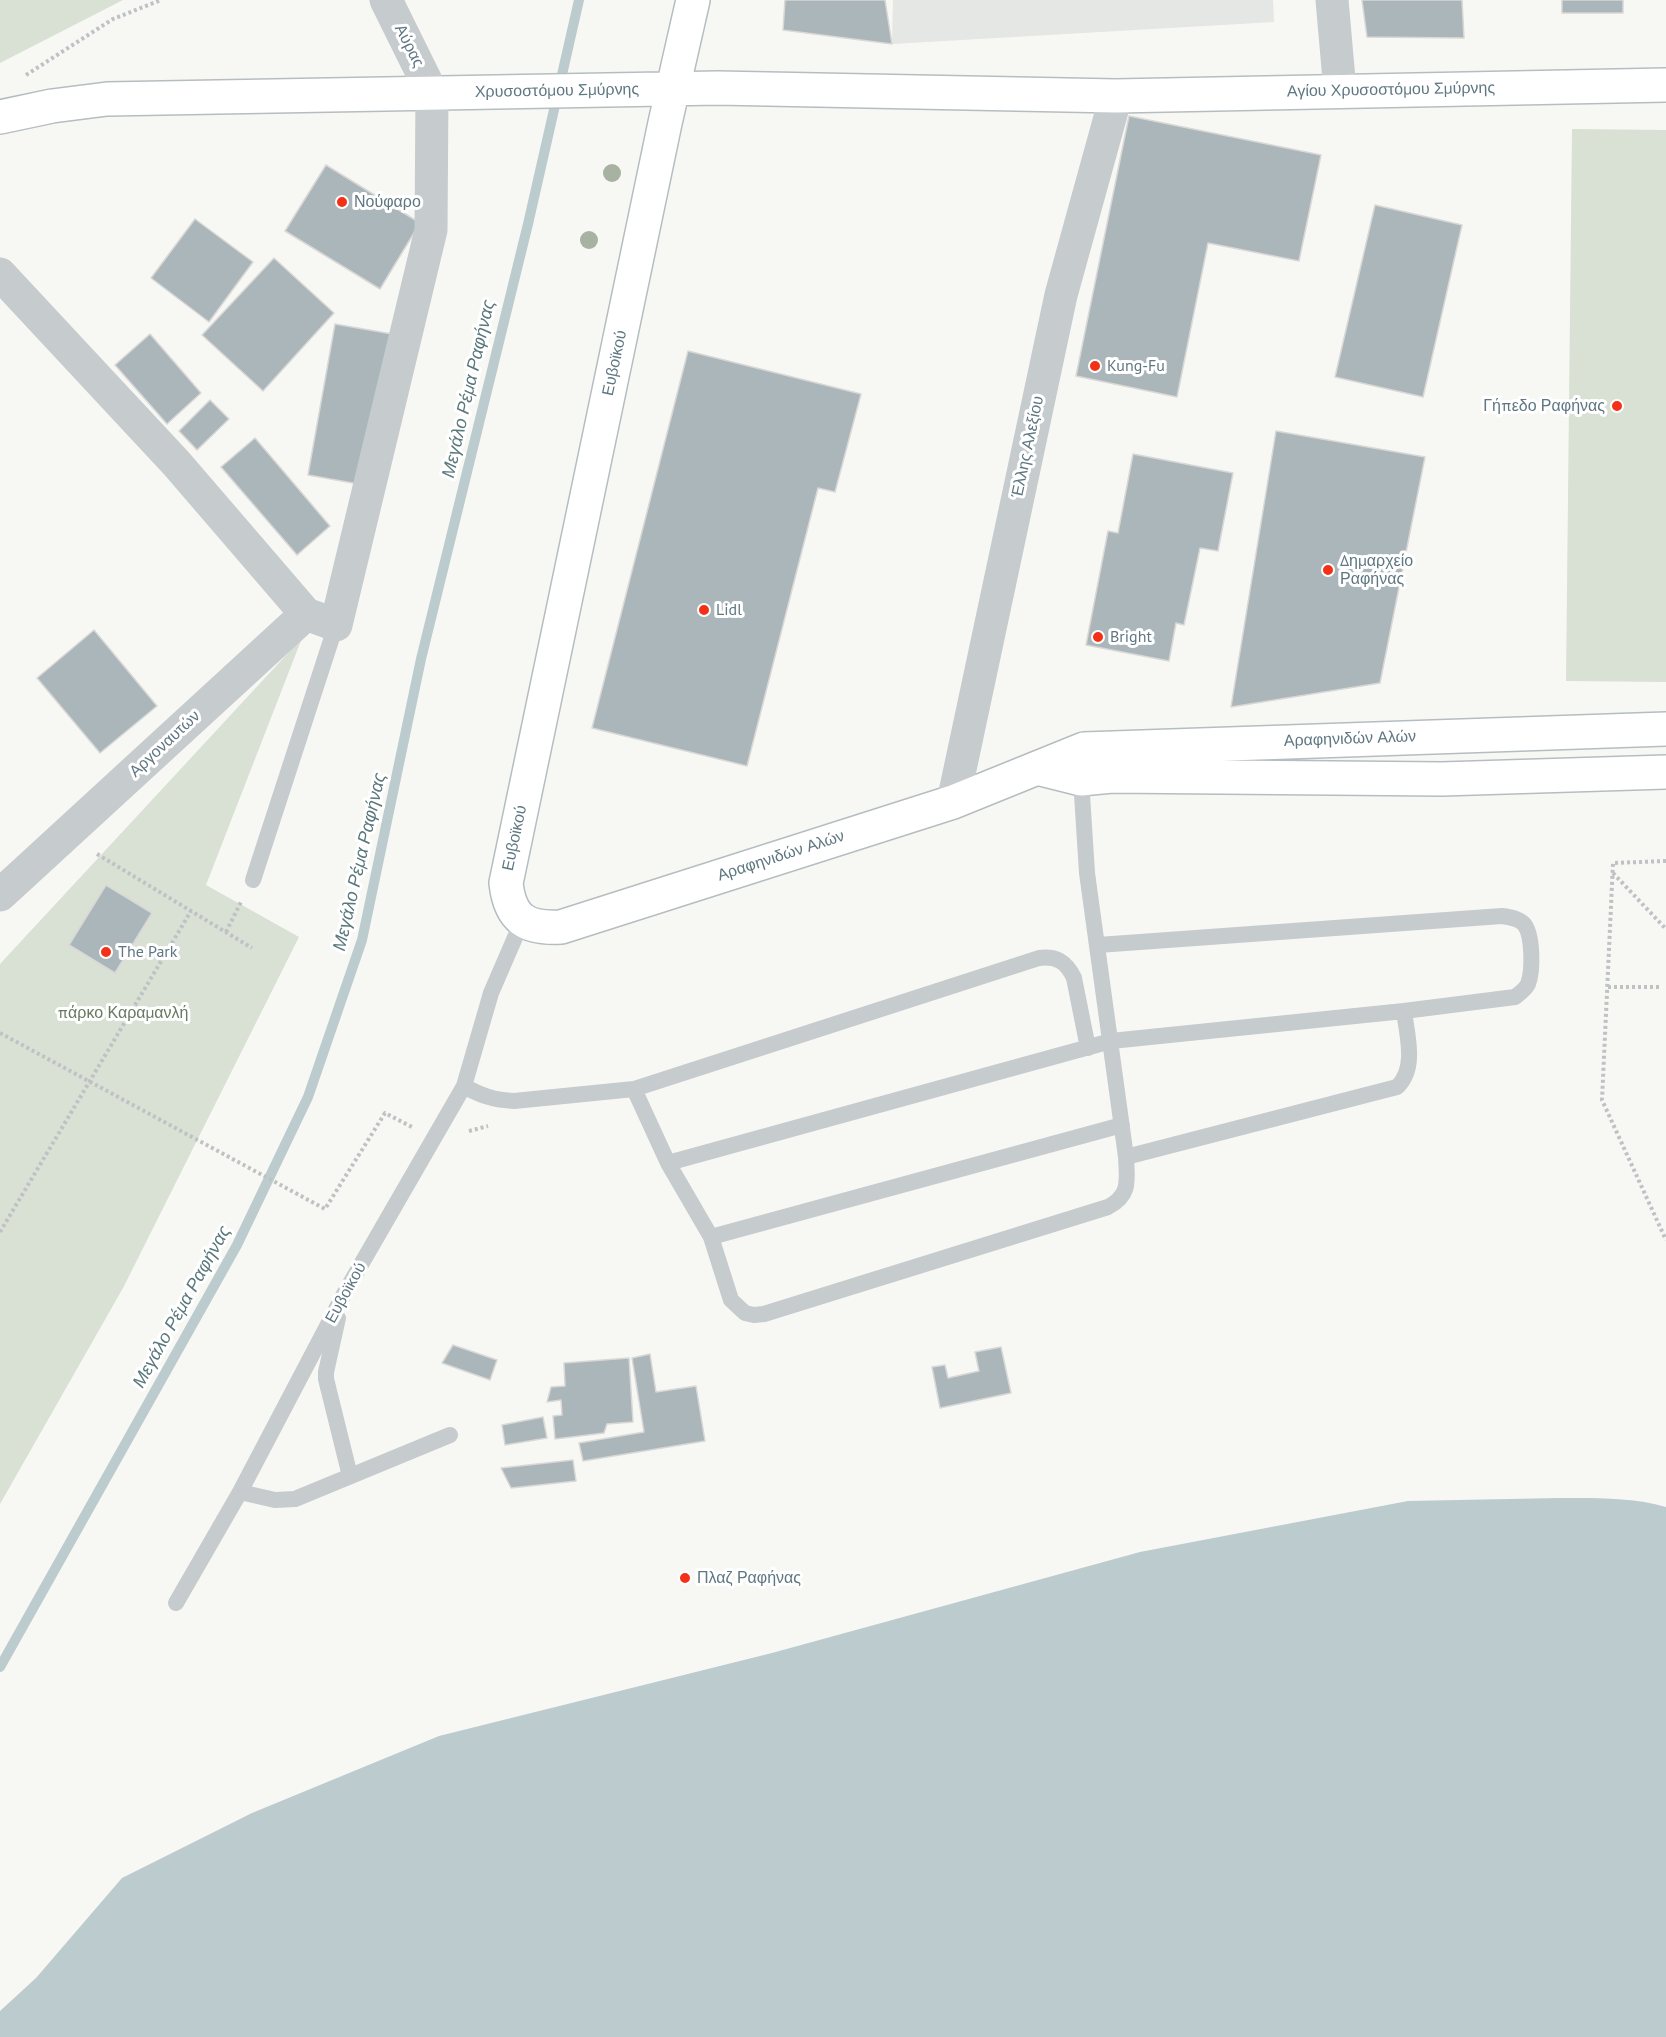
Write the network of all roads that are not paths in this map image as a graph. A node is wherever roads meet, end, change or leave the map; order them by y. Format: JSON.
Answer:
{"nodes":[{"id":1,"x":386,"y":0,"type":"edge"},
{"id":2,"x":693,"y":0,"type":"edge"},
{"id":3,"x":1332,"y":0,"type":"edge"},
{"id":4,"x":1666,"y":85,"type":"edge"},
{"id":5,"x":673,"y":88,"type":"junction"},
{"id":6,"x":1340,"y":91,"type":"junction"},
{"id":7,"x":432,"y":93,"type":"junction"},
{"id":8,"x":1116,"y":96,"type":"junction"},
{"id":9,"x":0,"y":117,"type":"edge"},
{"id":10,"x":0,"y":274,"type":"edge"},
{"id":11,"x":306,"y":614,"type":"junction"},
{"id":12,"x":336,"y":625,"type":"junction"},
{"id":13,"x":1666,"y":729,"type":"edge"},
{"id":14,"x":1037,"y":768,"type":"junction"},
{"id":15,"x":1666,"y":772,"type":"edge"},
{"id":16,"x":1082,"y":779,"type":"junction"},
{"id":17,"x":953,"y":802,"type":"junction"},
{"id":18,"x":253,"y":880,"type":"road end"},
{"id":19,"x":0,"y":895,"type":"edge"},
{"id":20,"x":523,"y":919,"type":"junction"},
{"id":21,"x":1098,"y":945,"type":"junction"},
{"id":22,"x":1404,"y":1011,"type":"junction"},
{"id":23,"x":1111,"y":1041,"type":"junction"},
{"id":24,"x":1088,"y":1048,"type":"junction"},
{"id":25,"x":464,"y":1086,"type":"junction"},
{"id":26,"x":634,"y":1089,"type":"junction"},
{"id":27,"x":1122,"y":1125,"type":"junction"},
{"id":28,"x":1126,"y":1157,"type":"junction"},
{"id":29,"x":668,"y":1163,"type":"junction"},
{"id":30,"x":711,"y":1237,"type":"junction"},
{"id":31,"x":344,"y":1294,"type":"junction"},
{"id":32,"x":450,"y":1436,"type":"dead end"},
{"id":33,"x":350,"y":1476,"type":"junction"},
{"id":34,"x":240,"y":1491,"type":"junction"},
{"id":35,"x":176,"y":1602,"type":"dead end"}],
"edges":[{"from":1,"to":7,"type":"street","name":"Αύρας"},
{"from":2,"to":5,"type":"street","name":"Ευβοϊκού"},
{"from":3,"to":6,"type":"street"},
{"from":4,"to":6,"type":"street","name":"Αγίου Χρυσοστόμου Σμύρνης"},
{"from":5,"to":7,"type":"street","name":"Χρυσοστόμου Σμύρνης"},
{"from":5,"to":8,"type":"street","name":"Χρυσοστόμου Σμύρνης"},
{"from":5,"to":20,"type":"street","name":"Ευβοϊκού"},
{"from":6,"to":8,"type":"street","name":"Αγίου Χρυσοστόμου Σμύρνης"},
{"from":7,"to":9,"type":"street","name":"Χρυσοστόμου Σμύρνης"},
{"from":7,"to":12,"type":"street"},
{"from":8,"to":17,"type":"street","name":"Έλλης Αλεξίου"},
{"from":10,"to":11,"type":"street"},
{"from":11,"to":12,"type":"street"},
{"from":11,"to":19,"type":"street","name":"Αργοναυτών"},
{"from":12,"to":18,"type":"lane"},
{"from":13,"to":14,"type":"street","name":"Αραφηνιδών Αλών"},
{"from":14,"to":16,"type":"street"},
{"from":14,"to":17,"type":"street","name":"Αραφηνιδών Αλών"},
{"from":15,"to":16,"type":"street"},
{"from":16,"to":21,"type":"lane"},
{"from":17,"to":20,"type":"street","name":"Αραφηνιδών Αλών"},
{"from":20,"to":25,"type":"lane","name":"Ευβοϊκού"},
{"from":21,"to":22,"type":"lane"},
{"from":21,"to":23,"type":"lane"},
{"from":22,"to":23,"type":"lane"},
{"from":22,"to":28,"type":"lane"},
{"from":23,"to":24,"type":"lane"},
{"from":23,"to":27,"type":"lane"},
{"from":24,"to":26,"type":"lane"},
{"from":24,"to":29,"type":"lane"},
{"from":25,"to":26,"type":"lane"},
{"from":25,"to":31,"type":"lane","name":"Ευβοϊκού"},
{"from":26,"to":29,"type":"lane"},
{"from":27,"to":28,"type":"lane"},
{"from":27,"to":30,"type":"lane"},
{"from":28,"to":30,"type":"lane"},
{"from":29,"to":30,"type":"lane"},
{"from":31,"to":33,"type":"lane"},
{"from":31,"to":34,"type":"lane","name":"Ευβοϊκού"},
{"from":32,"to":33,"type":"lane"},
{"from":33,"to":34,"type":"lane"},
{"from":34,"to":35,"type":"lane","name":"Ευβοϊκού"}]}
